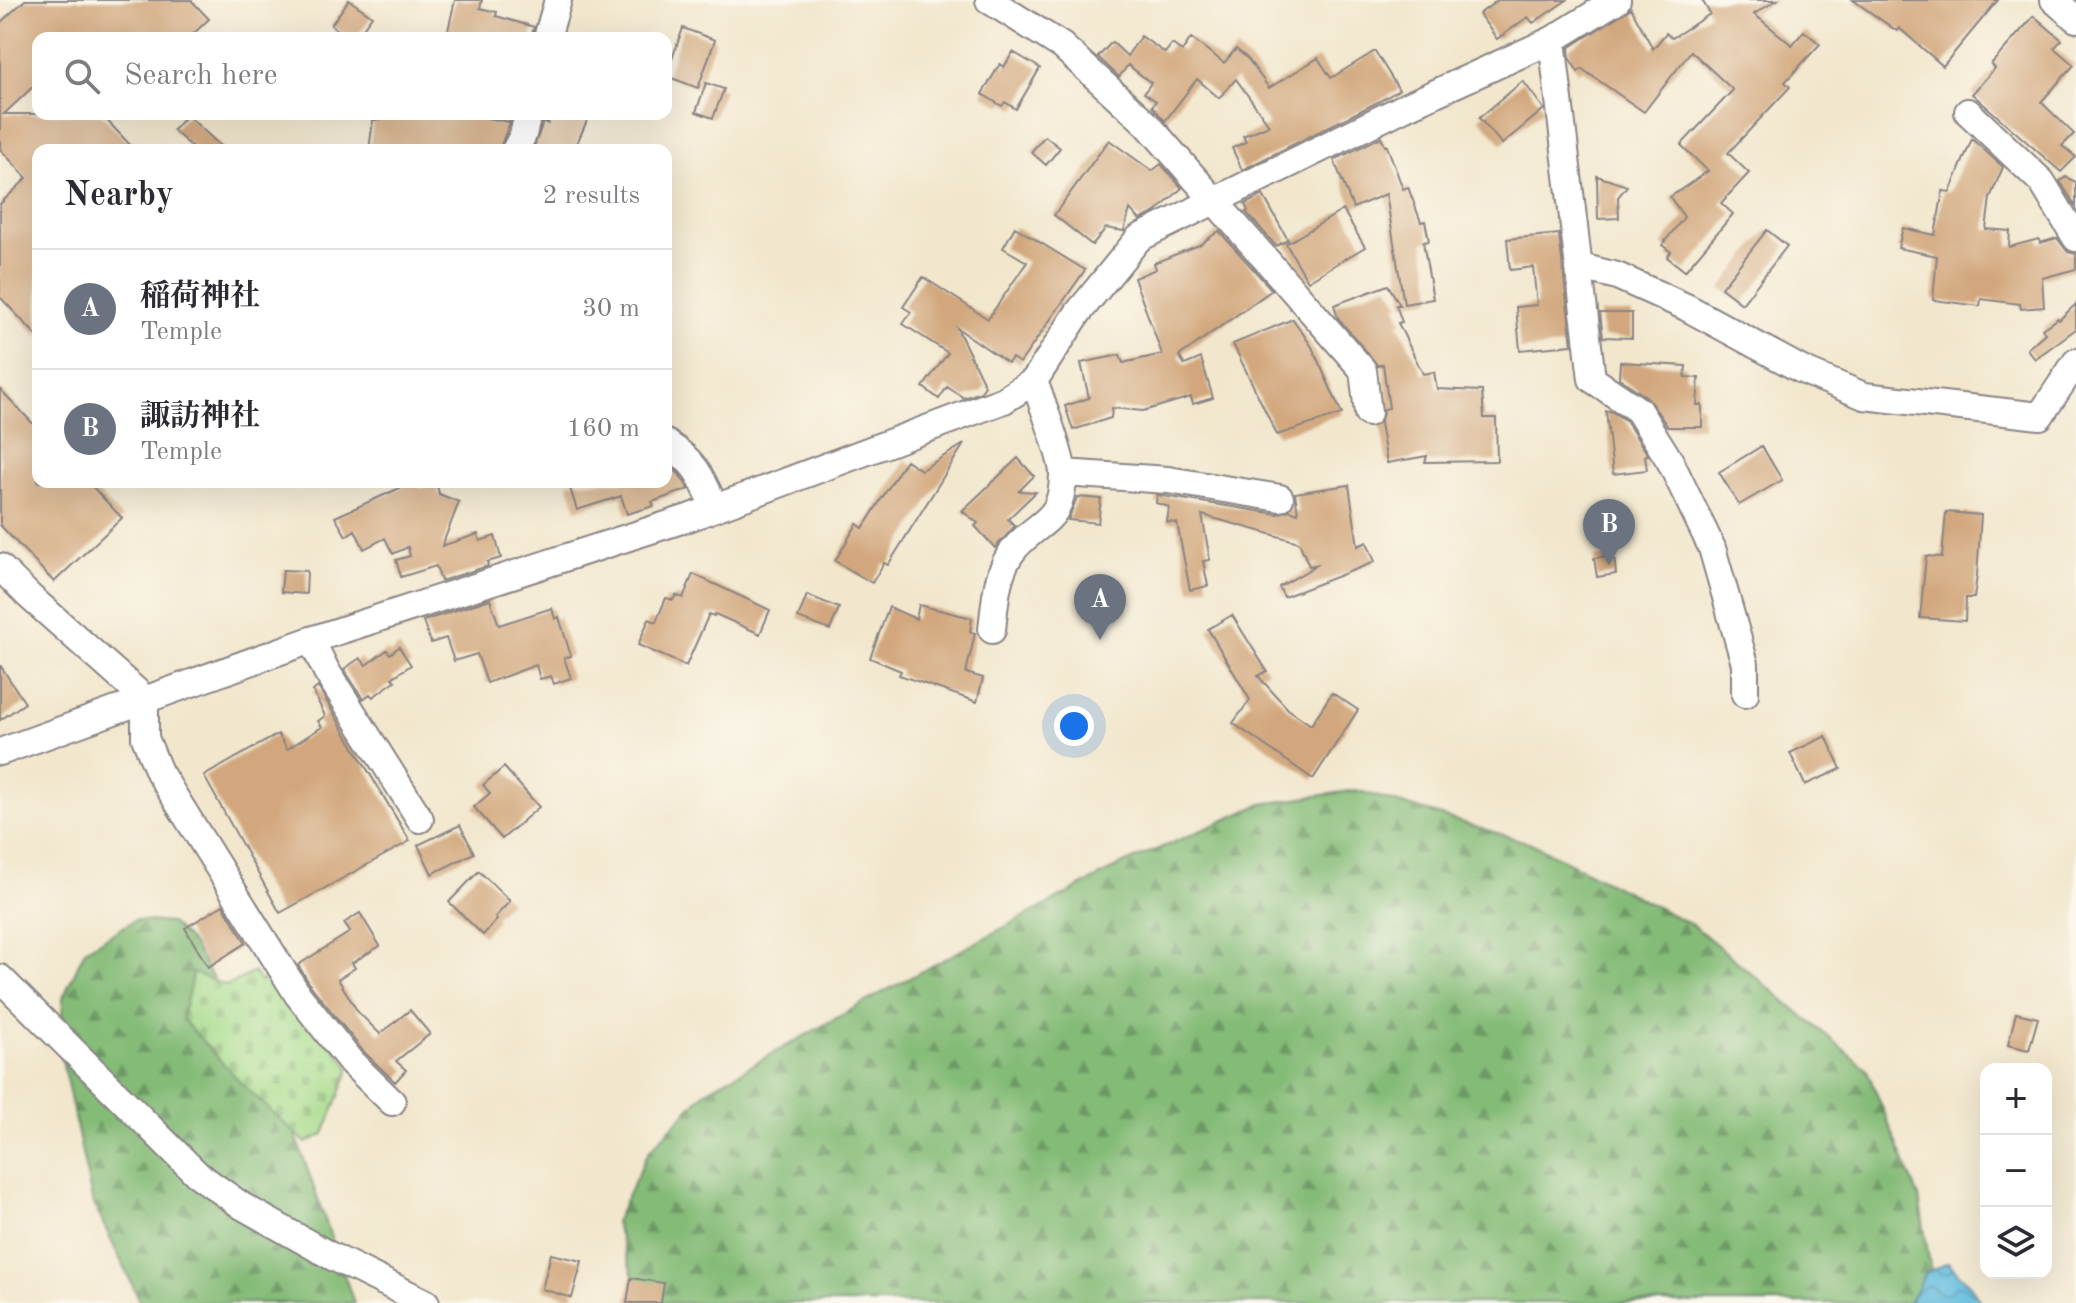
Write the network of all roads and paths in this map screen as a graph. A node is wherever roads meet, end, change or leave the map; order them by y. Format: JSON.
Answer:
{"nodes":[{"id":1,"x":558,"y":0,"type":"edge"},
{"id":2,"x":989,"y":0,"type":"edge"},
{"id":3,"x":1617,"y":0,"type":"edge"},
{"id":4,"x":2054,"y":0,"type":"edge"},
{"id":5,"x":2076,"y":19,"type":"edge"},
{"id":6,"x":549,"y":32,"type":"edge"},
{"id":7,"x":1552,"y":40,"type":"junction"},
{"id":8,"x":1968,"y":112,"type":"dead end"},
{"id":9,"x":527,"y":120,"type":"edge"},
{"id":10,"x":518,"y":144,"type":"edge"},
{"id":11,"x":1213,"y":202,"type":"junction"},
{"id":12,"x":2076,"y":238,"type":"edge"},
{"id":13,"x":1581,"y":267,"type":"junction"},
{"id":14,"x":2076,"y":362,"type":"edge"},
{"id":15,"x":1034,"y":381,"type":"junction"},
{"id":16,"x":1368,"y":413,"type":"dead end"},
{"id":17,"x":672,"y":447,"type":"edge"},
{"id":18,"x":1063,"y":473,"type":"junction"},
{"id":19,"x":1280,"y":498,"type":"dead end"},
{"id":20,"x":715,"y":508,"type":"junction"},
{"id":21,"x":0,"y":567,"type":"edge"},
{"id":22,"x":992,"y":630,"type":"dead end"},
{"id":23,"x":311,"y":640,"type":"junction"},
{"id":24,"x":1745,"y":694,"type":"dead end"},
{"id":25,"x":145,"y":699,"type":"junction"},
{"id":26,"x":0,"y":752,"type":"edge"},
{"id":27,"x":420,"y":819,"type":"dead end"},
{"id":28,"x":0,"y":978,"type":"edge"},
{"id":29,"x":392,"y":1102,"type":"dead end"},
{"id":30,"x":426,"y":1303,"type":"edge"}],
"edges":[{"from":1,"to":6,"type":"street"},
{"from":2,"to":11,"type":"street"},
{"from":3,"to":7,"type":"street"},
{"from":4,"to":5,"type":"street"},
{"from":7,"to":11,"type":"street"},
{"from":7,"to":13,"type":"street"},
{"from":8,"to":12,"type":"street"},
{"from":9,"to":10,"type":"street"},
{"from":11,"to":15,"type":"street"},
{"from":11,"to":16,"type":"street"},
{"from":13,"to":14,"type":"street"},
{"from":13,"to":24,"type":"street"},
{"from":15,"to":18,"type":"street"},
{"from":15,"to":20,"type":"street"},
{"from":17,"to":20,"type":"street"},
{"from":18,"to":19,"type":"street"},
{"from":18,"to":22,"type":"street"},
{"from":20,"to":23,"type":"street"},
{"from":21,"to":25,"type":"street"},
{"from":23,"to":25,"type":"street"},
{"from":23,"to":27,"type":"street"},
{"from":25,"to":26,"type":"street"},
{"from":25,"to":29,"type":"street"},
{"from":28,"to":30,"type":"street"}]}
